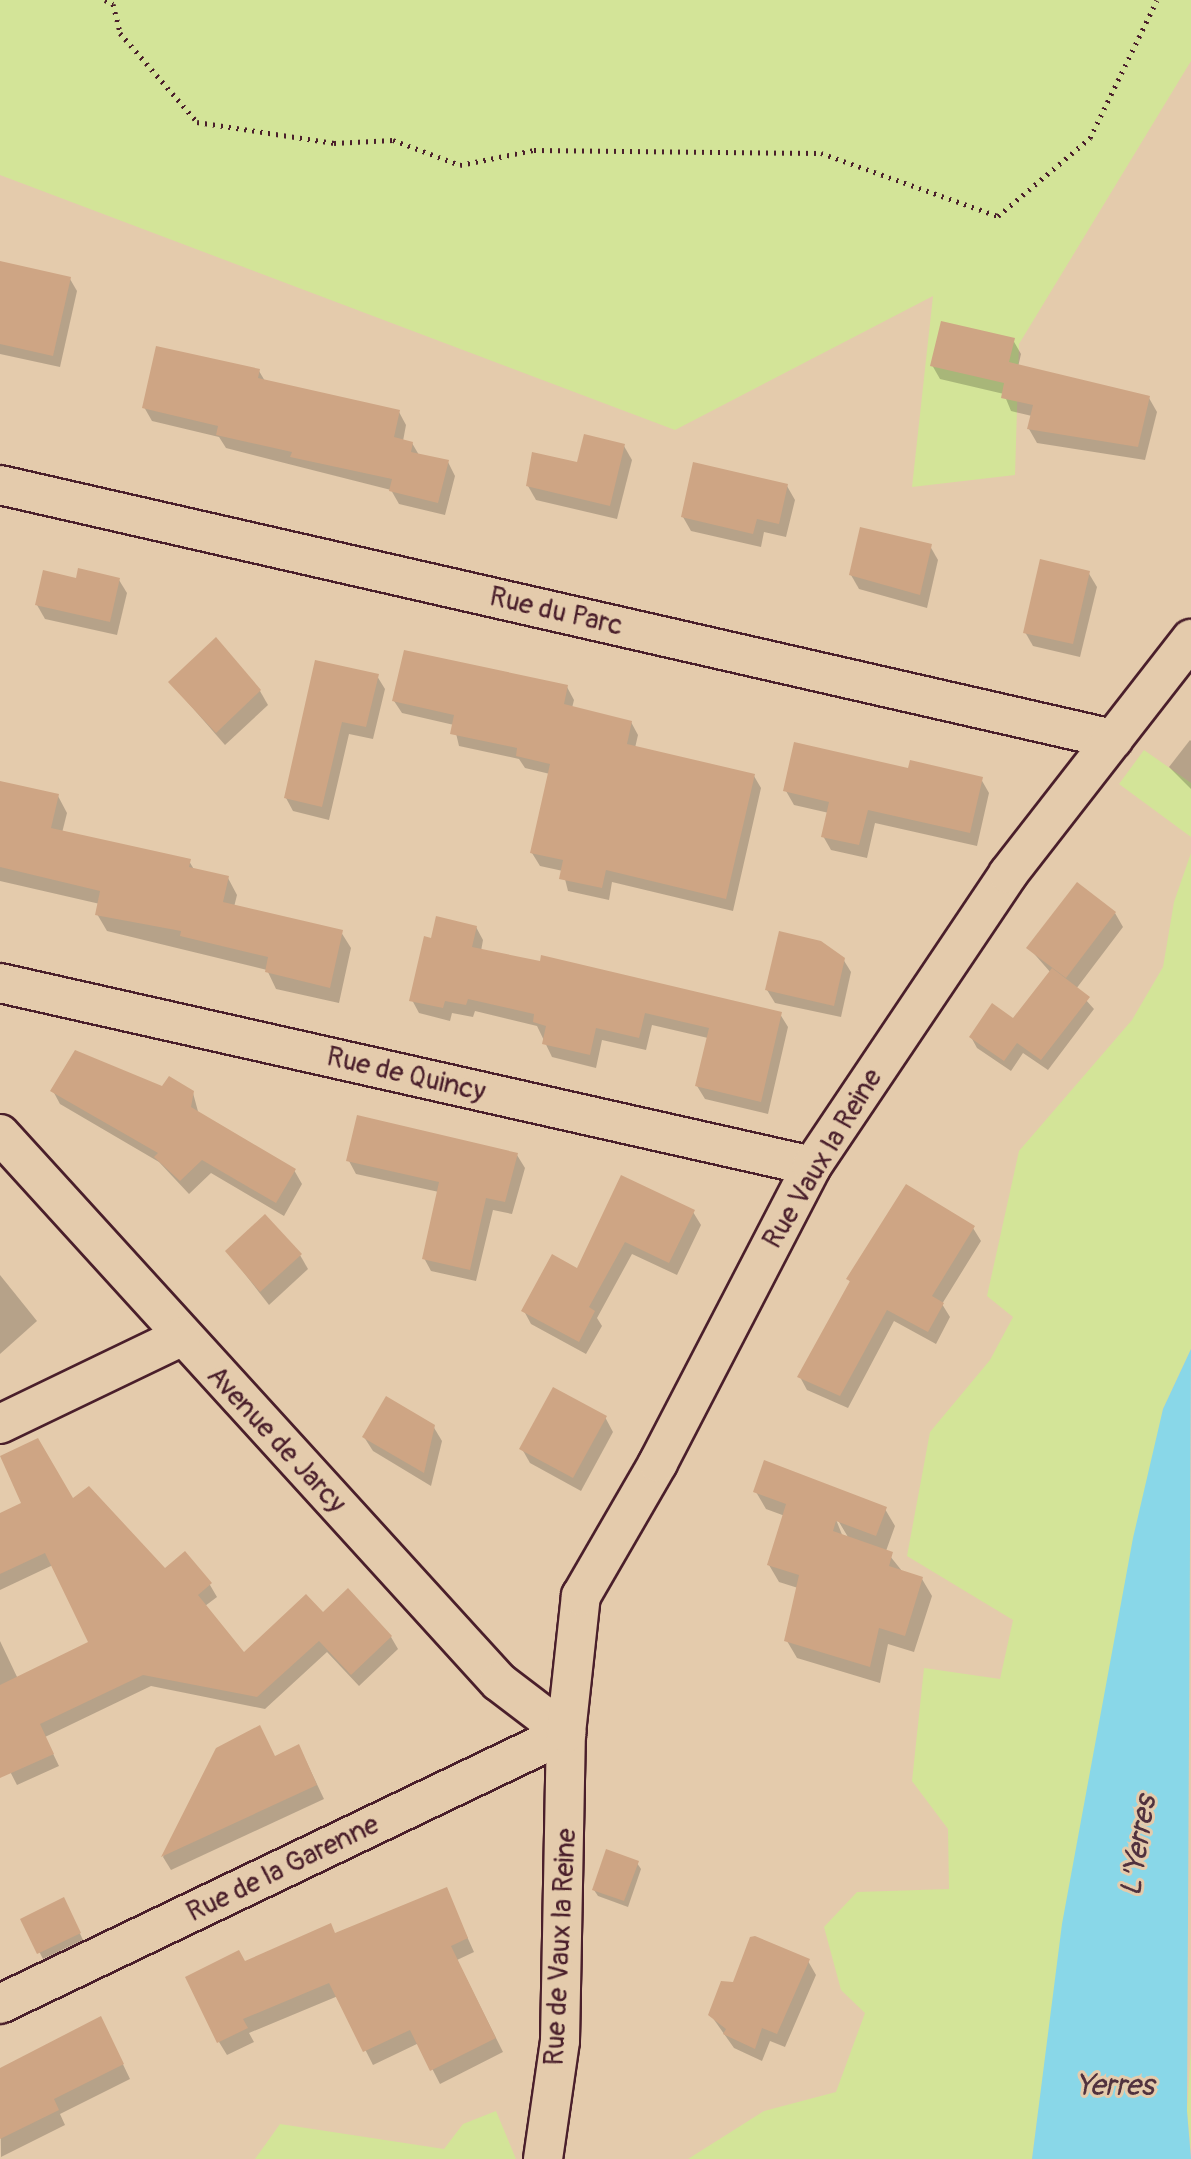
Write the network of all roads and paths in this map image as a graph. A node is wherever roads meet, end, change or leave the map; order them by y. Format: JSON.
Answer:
{"nodes":[{"id":1,"x":105,"y":0,"type":"edge"},
{"id":2,"x":1157,"y":0,"type":"edge"},
{"id":3,"x":0,"y":485,"type":"edge"},
{"id":4,"x":1191,"y":639,"type":"edge"},
{"id":5,"x":1113,"y":739,"type":"junction"},
{"id":6,"x":0,"y":983,"type":"edge"},
{"id":7,"x":0,"y":1134,"type":"edge"},
{"id":8,"x":812,"y":1166,"type":"junction"},
{"id":9,"x":181,"y":1337,"type":"junction"},
{"id":10,"x":0,"y":1424,"type":"edge"},
{"id":11,"x":566,"y":1733,"type":"junction"},
{"id":12,"x":0,"y":2004,"type":"edge"},
{"id":13,"x":543,"y":2159,"type":"edge"}],
"edges":[{"from":1,"to":2,"type":"path"},
{"from":3,"to":5,"type":"street","name":"Rue du Parc"},
{"from":4,"to":5,"type":"street","name":"Rue Vaux la Reine"},
{"from":5,"to":8,"type":"street","name":"Rue Vaux la Reine"},
{"from":6,"to":8,"type":"street","name":"Rue de Quincy"},
{"from":7,"to":9,"type":"street","name":"Avenue de Jarcy"},
{"from":8,"to":11,"type":"street","name":"Rue Vaux la Reine"},
{"from":9,"to":10,"type":"street"},
{"from":9,"to":11,"type":"street","name":"Avenue de Jarcy"},
{"from":11,"to":12,"type":"street","name":"Rue de la Garenne"},
{"from":11,"to":13,"type":"street","name":"Rue de Vaux la Reine"}]}
